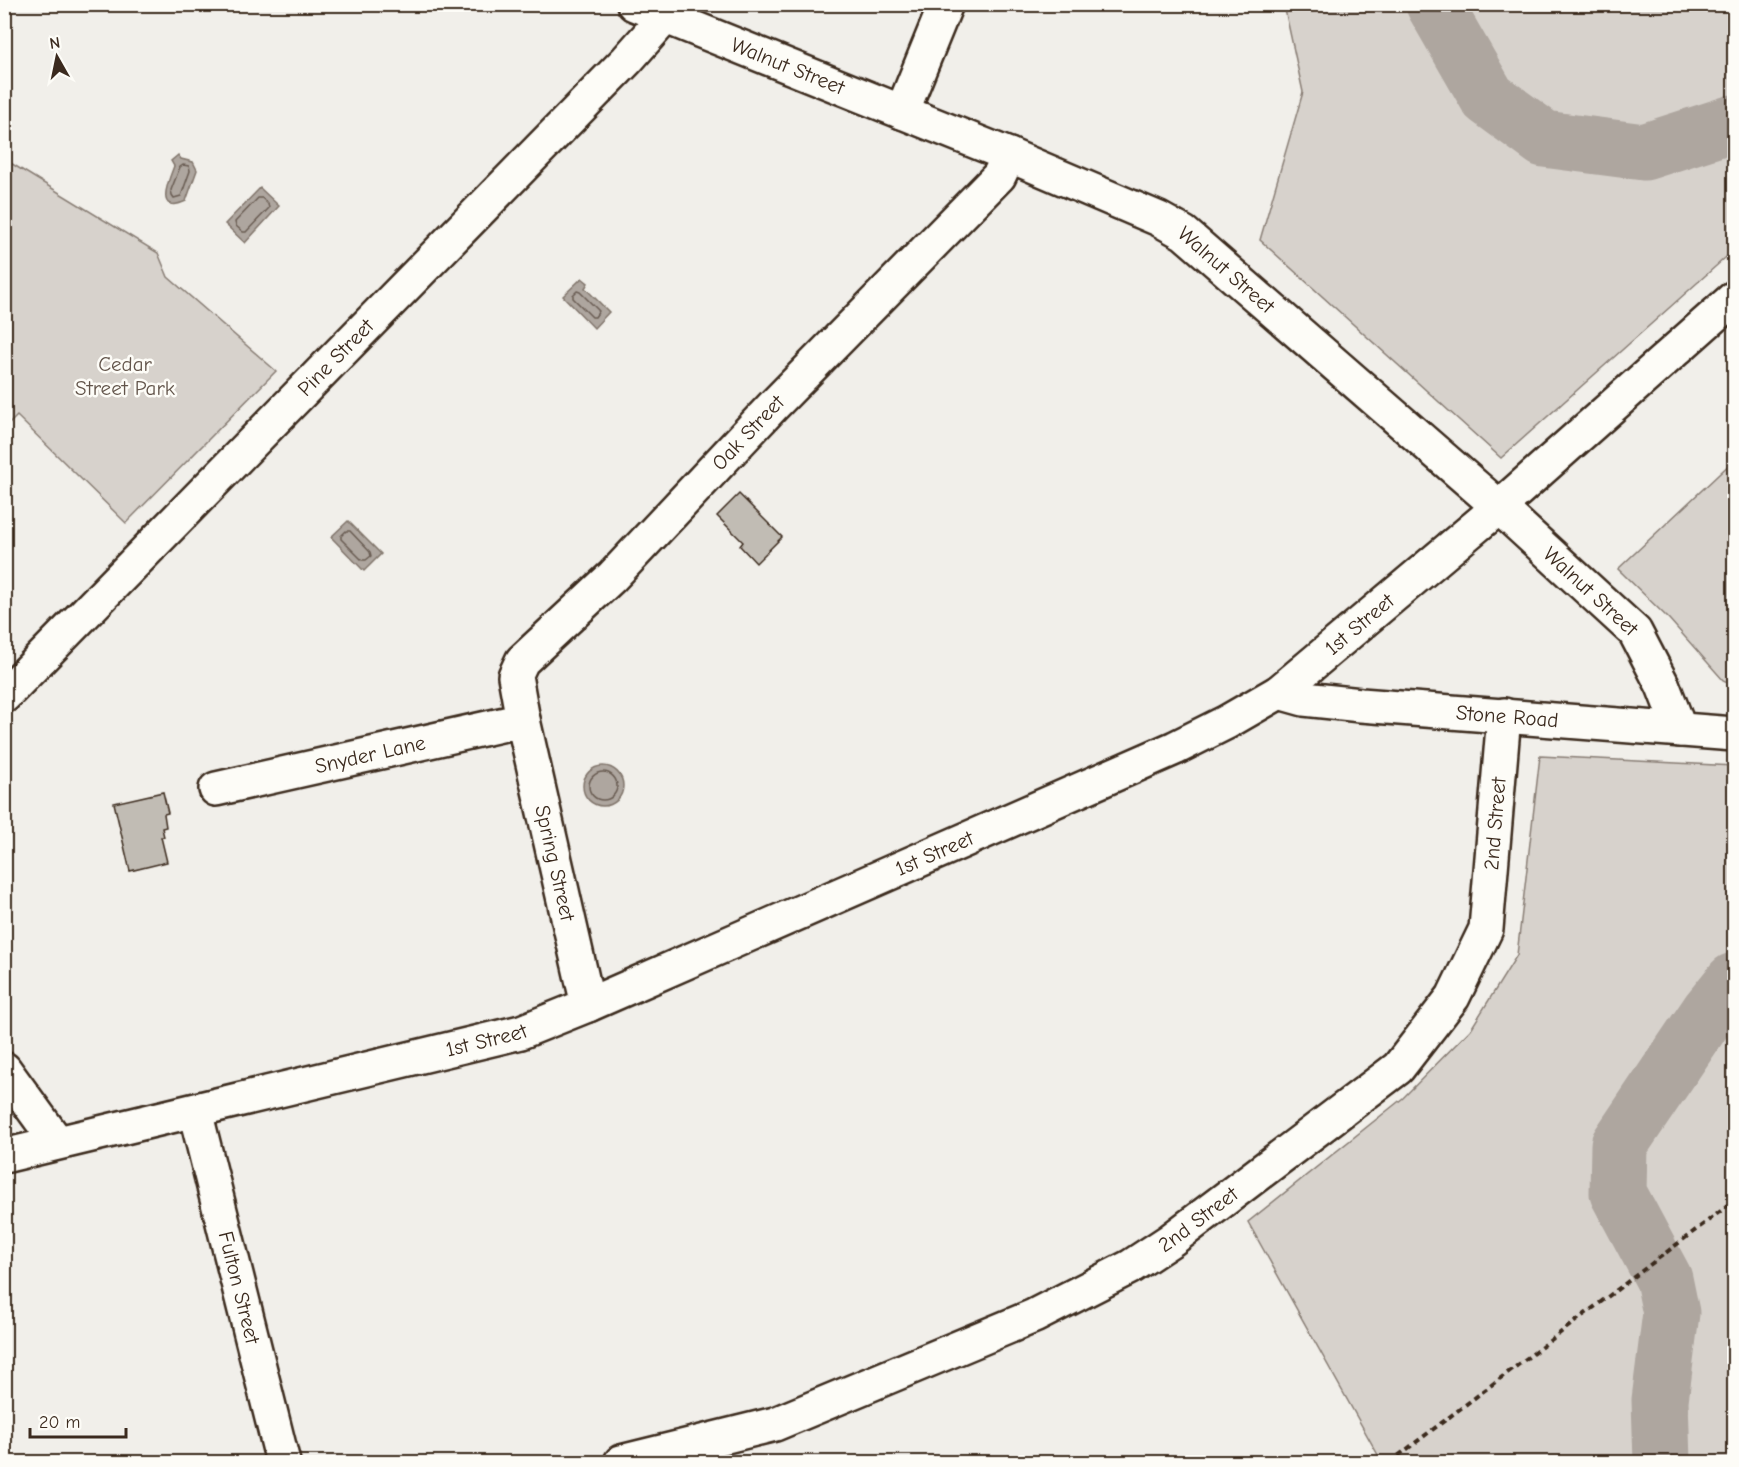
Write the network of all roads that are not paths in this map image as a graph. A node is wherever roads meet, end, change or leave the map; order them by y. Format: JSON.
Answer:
{"nodes":[{"id":1,"x":634,"y":4,"type":"edge"},
{"id":2,"x":946,"y":4,"type":"edge"},
{"id":3,"x":665,"y":17,"type":"junction"},
{"id":4,"x":902,"y":112,"type":"junction"},
{"id":5,"x":1009,"y":155,"type":"junction"},
{"id":6,"x":1734,"y":298,"type":"edge"},
{"id":7,"x":1499,"y":507,"type":"junction"},
{"id":8,"x":1279,"y":692,"type":"junction"},
{"id":9,"x":4,"y":696,"type":"edge"},
{"id":10,"x":1504,"y":715,"type":"junction"},
{"id":11,"x":523,"y":720,"type":"junction"},
{"id":12,"x":1680,"y":730,"type":"junction"},
{"id":13,"x":1734,"y":734,"type":"edge"},
{"id":14,"x":216,"y":789,"type":"dead end"},
{"id":15,"x":588,"y":1005,"type":"junction"},
{"id":16,"x":4,"y":1069,"type":"edge"},
{"id":17,"x":195,"y":1111,"type":"junction"},
{"id":18,"x":57,"y":1142,"type":"junction"},
{"id":19,"x":4,"y":1156,"type":"edge"},
{"id":20,"x":283,"y":1462,"type":"edge"},
{"id":21,"x":621,"y":1462,"type":"edge"}],
"edges":[{"from":1,"to":3,"type":"street","name":"Walnut Street"},
{"from":2,"to":4,"type":"street"},
{"from":3,"to":4,"type":"street","name":"Walnut Street"},
{"from":3,"to":9,"type":"street","name":"Pine Street"},
{"from":4,"to":5,"type":"street","name":"Walnut Street"},
{"from":5,"to":7,"type":"street","name":"Walnut Street"},
{"from":5,"to":11,"type":"street","name":"Oak Street"},
{"from":6,"to":7,"type":"street","name":"1st Street"},
{"from":7,"to":8,"type":"street","name":"1st Street"},
{"from":7,"to":12,"type":"street","name":"Walnut Street"},
{"from":8,"to":10,"type":"street","name":"Stone Road"},
{"from":8,"to":15,"type":"street","name":"1st Street"},
{"from":10,"to":12,"type":"street","name":"Stone Road"},
{"from":10,"to":21,"type":"street","name":"2nd Street"},
{"from":11,"to":14,"type":"street","name":"Snyder Lane"},
{"from":11,"to":15,"type":"street","name":"Spring Street"},
{"from":12,"to":13,"type":"street","name":"Stone Road"},
{"from":15,"to":17,"type":"street","name":"1st Street"},
{"from":16,"to":18,"type":"street"},
{"from":17,"to":18,"type":"street","name":"1st Street"},
{"from":17,"to":20,"type":"street","name":"Fulton Street"},
{"from":18,"to":19,"type":"street","name":"1st Street"}]}
